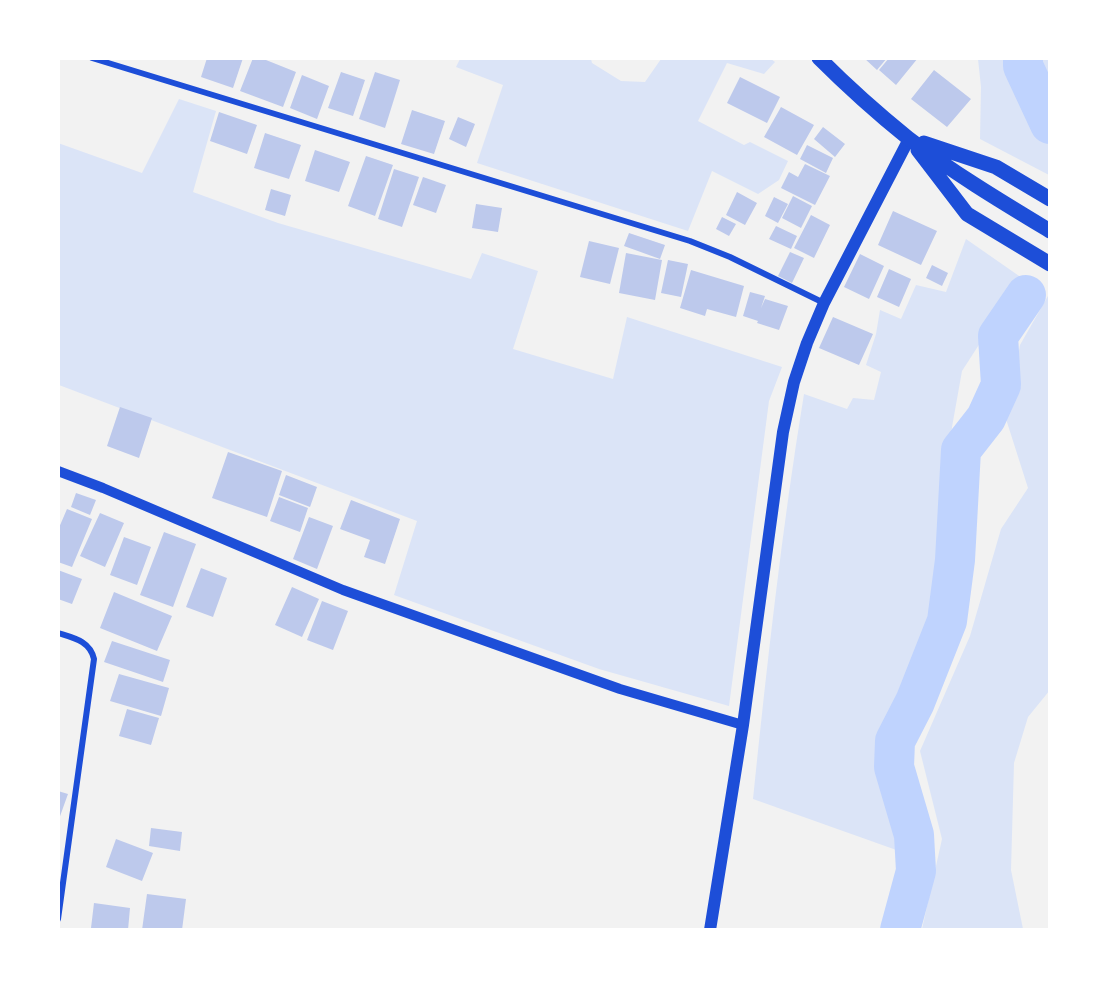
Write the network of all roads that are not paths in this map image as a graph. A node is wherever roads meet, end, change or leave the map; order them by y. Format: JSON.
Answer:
{"nodes":[{"id":1,"x":92,"y":58,"type":"edge"},
{"id":2,"x":819,"y":58,"type":"edge"},
{"id":3,"x":909,"y":138,"type":"junction"},
{"id":4,"x":1050,"y":200,"type":"edge"},
{"id":5,"x":1050,"y":231,"type":"edge"},
{"id":6,"x":1050,"y":264,"type":"edge"},
{"id":7,"x":824,"y":303,"type":"junction"},
{"id":8,"x":58,"y":471,"type":"edge"},
{"id":9,"x":58,"y":633,"type":"edge"},
{"id":10,"x":743,"y":725,"type":"junction"},
{"id":11,"x":58,"y":919,"type":"edge"},
{"id":12,"x":710,"y":930,"type":"edge"}],
"edges":[{"from":1,"to":7,"type":"street"},
{"from":2,"to":3,"type":"main road"},
{"from":3,"to":4,"type":"main road"},
{"from":3,"to":5,"type":"main road"},
{"from":3,"to":6,"type":"main road"},
{"from":3,"to":7,"type":"main road"},
{"from":7,"to":10,"type":"main road"},
{"from":8,"to":10,"type":"street"},
{"from":9,"to":11,"type":"street"},
{"from":10,"to":12,"type":"main road"}]}
